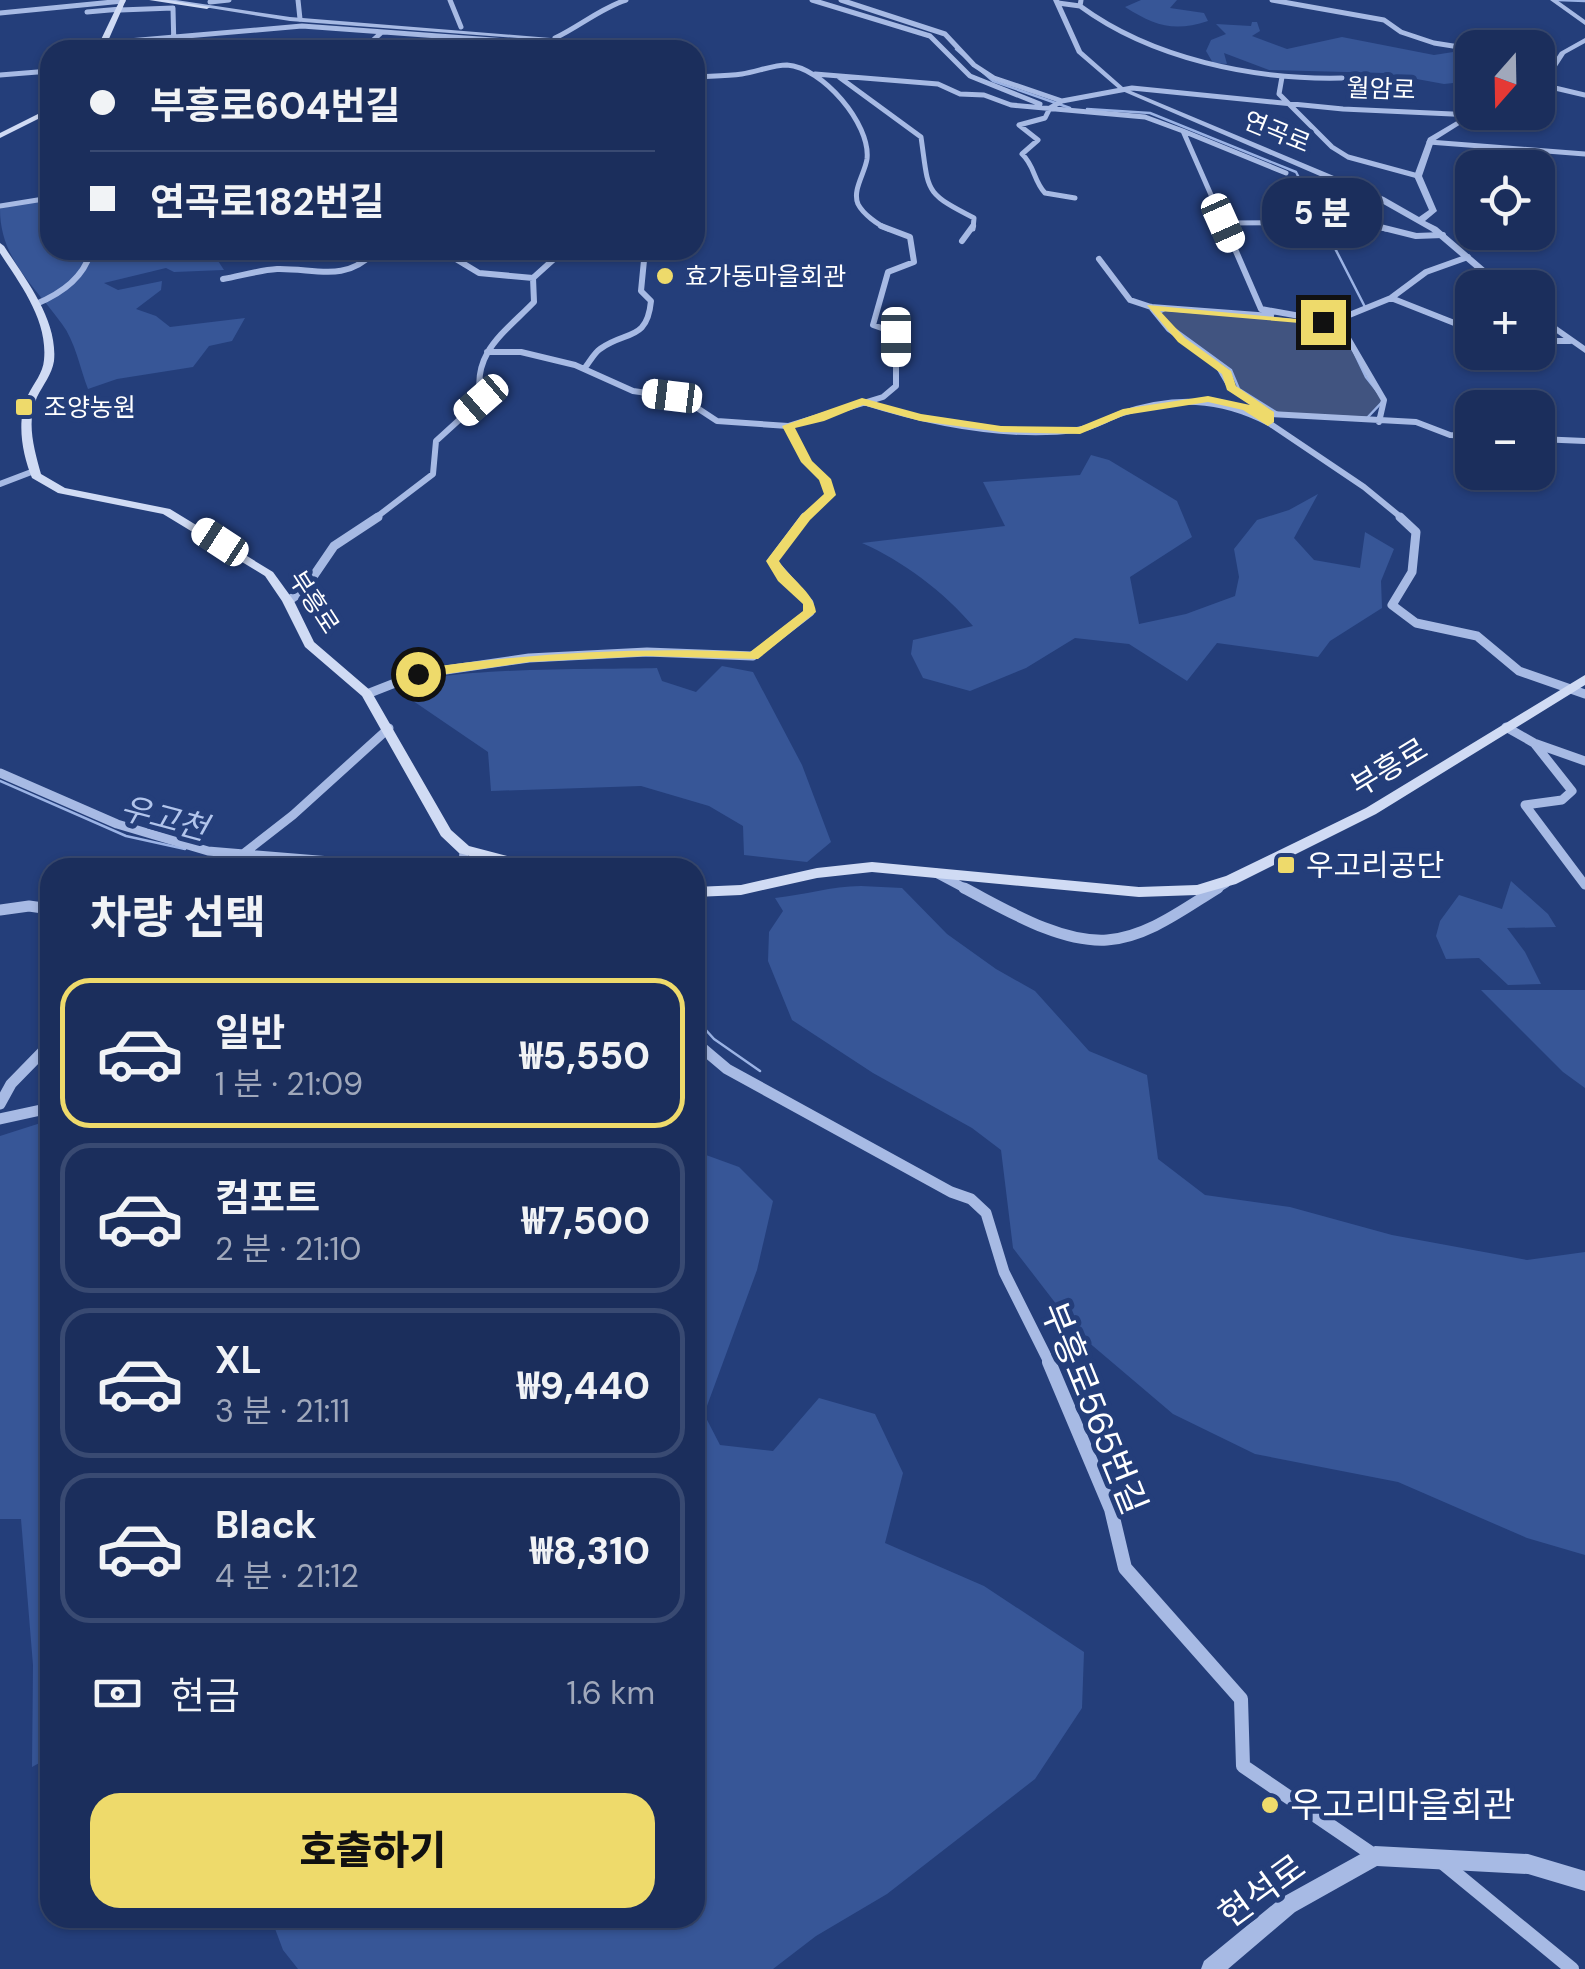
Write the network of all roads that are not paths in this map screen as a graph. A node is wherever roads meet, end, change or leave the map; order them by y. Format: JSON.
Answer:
{"nodes":[{"id":1,"x":152,"y":0,"type":"edge"},
{"id":2,"x":164,"y":0,"type":"edge"},
{"id":3,"x":229,"y":0,"type":"edge"},
{"id":4,"x":298,"y":0,"type":"edge"},
{"id":5,"x":450,"y":0,"type":"edge"},
{"id":6,"x":626,"y":0,"type":"edge"},
{"id":7,"x":812,"y":0,"type":"edge"},
{"id":8,"x":841,"y":0,"type":"edge"},
{"id":9,"x":1272,"y":0,"type":"edge"},
{"id":10,"x":1553,"y":0,"type":"edge"},
{"id":11,"x":878,"y":1,"type":"edge"},
{"id":12,"x":1057,"y":1,"type":"edge"},
{"id":13,"x":123,"y":3,"type":"edge"},
{"id":14,"x":606,"y":3,"type":"edge"},
{"id":15,"x":1081,"y":3,"type":"edge"},
{"id":16,"x":185,"y":4,"type":"junction"},
{"id":17,"x":208,"y":5,"type":"edge"},
{"id":18,"x":864,"y":7,"type":"junction"},
{"id":19,"x":0,"y":17,"type":"edge"},
{"id":20,"x":294,"y":21,"type":"junction"},
{"id":21,"x":1585,"y":23,"type":"edge"},
{"id":22,"x":453,"y":32,"type":"junction"},
{"id":23,"x":381,"y":33,"type":"junction"},
{"id":24,"x":173,"y":37,"type":"junction"},
{"id":25,"x":105,"y":40,"type":"edge"},
{"id":26,"x":149,"y":40,"type":"edge"},
{"id":27,"x":173,"y":40,"type":"edge"},
{"id":28,"x":373,"y":40,"type":"edge"},
{"id":29,"x":515,"y":40,"type":"edge"},
{"id":30,"x":529,"y":40,"type":"edge"},
{"id":31,"x":562,"y":40,"type":"edge"},
{"id":32,"x":1585,"y":40,"type":"edge"},
{"id":33,"x":1455,"y":46,"type":"edge"},
{"id":34,"x":1555,"y":65,"type":"edge"},
{"id":35,"x":40,"y":72,"type":"edge"},
{"id":36,"x":956,"y":73,"type":"junction"},
{"id":37,"x":814,"y":74,"type":"junction"},
{"id":38,"x":0,"y":75,"type":"edge"},
{"id":39,"x":705,"y":76,"type":"edge"},
{"id":40,"x":838,"y":76,"type":"junction"},
{"id":41,"x":1282,"y":77,"type":"junction"},
{"id":42,"x":1342,"y":78,"type":"dead end"},
{"id":43,"x":1583,"y":83,"type":"edge"},
{"id":44,"x":938,"y":84,"type":"junction"},
{"id":45,"x":1555,"y":86,"type":"edge"},
{"id":46,"x":1122,"y":89,"type":"junction"},
{"id":47,"x":1582,"y":94,"type":"edge"},
{"id":48,"x":1061,"y":101,"type":"junction"},
{"id":49,"x":1287,"y":103,"type":"junction"},
{"id":50,"x":1050,"y":108,"type":"junction"},
{"id":51,"x":1455,"y":113,"type":"edge"},
{"id":52,"x":40,"y":115,"type":"edge"},
{"id":53,"x":1455,"y":127,"type":"edge"},
{"id":54,"x":1183,"y":131,"type":"junction"},
{"id":55,"x":0,"y":136,"type":"edge"},
{"id":56,"x":1429,"y":142,"type":"junction"},
{"id":57,"x":1585,"y":154,"type":"edge"},
{"id":58,"x":1286,"y":174,"type":"dead end"},
{"id":59,"x":1418,"y":176,"type":"junction"},
{"id":60,"x":1076,"y":198,"type":"dead end"},
{"id":61,"x":40,"y":200,"type":"edge"},
{"id":62,"x":0,"y":206,"type":"edge"},
{"id":63,"x":1421,"y":220,"type":"junction"},
{"id":64,"x":1223,"y":223,"type":"junction"},
{"id":65,"x":1442,"y":236,"type":"junction"},
{"id":66,"x":962,"y":242,"type":"dead end"},
{"id":67,"x":0,"y":246,"type":"edge"},
{"id":68,"x":1468,"y":256,"type":"junction"},
{"id":69,"x":1099,"y":259,"type":"dead end"},
{"id":70,"x":88,"y":260,"type":"edge"},
{"id":71,"x":366,"y":260,"type":"edge"},
{"id":72,"x":458,"y":260,"type":"edge"},
{"id":73,"x":553,"y":260,"type":"edge"},
{"id":74,"x":644,"y":260,"type":"edge"},
{"id":75,"x":1484,"y":270,"type":"edge"},
{"id":76,"x":533,"y":278,"type":"junction"},
{"id":77,"x":223,"y":279,"type":"dead end"},
{"id":78,"x":1391,"y":298,"type":"junction"},
{"id":79,"x":36,"y":304,"type":"junction"},
{"id":80,"x":1151,"y":307,"type":"junction"},
{"id":81,"x":1339,"y":323,"type":"junction"},
{"id":82,"x":1455,"y":323,"type":"edge"},
{"id":83,"x":1555,"y":329,"type":"edge"},
{"id":84,"x":1555,"y":341,"type":"edge"},
{"id":85,"x":1570,"y":341,"type":"junction"},
{"id":86,"x":1585,"y":350,"type":"edge"},
{"id":87,"x":486,"y":352,"type":"junction"},
{"id":88,"x":584,"y":369,"type":"junction"},
{"id":89,"x":862,"y":402,"type":"junction"},
{"id":90,"x":1269,"y":418,"type":"junction"},
{"id":91,"x":1379,"y":422,"type":"junction"},
{"id":92,"x":788,"y":426,"type":"junction"},
{"id":93,"x":1455,"y":434,"type":"edge"},
{"id":94,"x":1555,"y":440,"type":"edge"},
{"id":95,"x":1585,"y":442,"type":"edge"},
{"id":96,"x":34,"y":470,"type":"junction"},
{"id":97,"x":0,"y":484,"type":"edge"},
{"id":98,"x":288,"y":600,"type":"junction"},
{"id":99,"x":1585,"y":679,"type":"edge"},
{"id":100,"x":1567,"y":689,"type":"junction"},
{"id":101,"x":367,"y":694,"type":"junction"},
{"id":102,"x":1585,"y":694,"type":"edge"},
{"id":103,"x":389,"y":728,"type":"junction"},
{"id":104,"x":1506,"y":728,"type":"junction"},
{"id":105,"x":1534,"y":743,"type":"junction"},
{"id":106,"x":1585,"y":761,"type":"edge"},
{"id":107,"x":0,"y":773,"type":"edge"},
{"id":108,"x":464,"y":850,"type":"junction"},
{"id":109,"x":238,"y":856,"type":"junction"},
{"id":110,"x":236,"y":858,"type":"edge"},
{"id":111,"x":368,"y":858,"type":"edge"},
{"id":112,"x":464,"y":858,"type":"edge"},
{"id":113,"x":495,"y":858,"type":"edge"},
{"id":114,"x":932,"y":871,"type":"junction"},
{"id":115,"x":1232,"y":880,"type":"junction"},
{"id":116,"x":1585,"y":885,"type":"edge"},
{"id":117,"x":705,"y":892,"type":"edge"},
{"id":118,"x":40,"y":908,"type":"edge"},
{"id":119,"x":0,"y":910,"type":"edge"},
{"id":120,"x":705,"y":1050,"type":"edge"},
{"id":121,"x":40,"y":1055,"type":"edge"},
{"id":122,"x":0,"y":1104,"type":"edge"},
{"id":123,"x":40,"y":1110,"type":"edge"},
{"id":124,"x":0,"y":1118,"type":"edge"},
{"id":125,"x":1375,"y":1856,"type":"junction"},
{"id":126,"x":1438,"y":1859,"type":"junction"},
{"id":127,"x":1585,"y":1882,"type":"edge"},
{"id":128,"x":1212,"y":1969,"type":"edge"},
{"id":129,"x":1572,"y":1969,"type":"edge"}],
"edges":[{"from":1,"to":16,"type":"main road"},
{"from":2,"to":16,"type":"street"},
{"from":3,"to":17,"type":"street"},
{"from":4,"to":20,"type":"street"},
{"from":5,"to":22,"type":"street"},
{"from":6,"to":14,"type":"street"},
{"from":7,"to":36,"type":"street"},
{"from":8,"to":18,"type":"street"},
{"from":9,"to":33,"type":"street"},
{"from":10,"to":21,"type":"street"},
{"from":11,"to":18,"type":"street"},
{"from":12,"to":15,"type":"street"},
{"from":12,"to":46,"type":"street","name":"연곡로"},
{"from":13,"to":19,"type":"street"},
{"from":13,"to":24,"type":"street"},
{"from":13,"to":25,"type":"main road"},
{"from":14,"to":31,"type":"street"},
{"from":15,"to":41,"type":"street","name":"연곡로"},
{"from":16,"to":17,"type":"main road"},
{"from":17,"to":20,"type":"street"},
{"from":18,"to":48,"type":"street"},
{"from":20,"to":22,"type":"street"},
{"from":20,"to":23,"type":"street"},
{"from":20,"to":24,"type":"street"},
{"from":22,"to":23,"type":"street"},
{"from":22,"to":29,"type":"street"},
{"from":22,"to":30,"type":"street"},
{"from":23,"to":28,"type":"street"},
{"from":24,"to":26,"type":"street"},
{"from":24,"to":27,"type":"street"},
{"from":32,"to":34,"type":"street"},
{"from":35,"to":38,"type":"street"},
{"from":36,"to":44,"type":"street"},
{"from":36,"to":50,"type":"street"},
{"from":37,"to":39,"type":"street"},
{"from":37,"to":40,"type":"street"},
{"from":37,"to":89,"type":"street"},
{"from":40,"to":44,"type":"street"},
{"from":40,"to":66,"type":"street"},
{"from":41,"to":42,"type":"street","name":"연곡로"},
{"from":41,"to":49,"type":"street"},
{"from":43,"to":47,"type":"street"},
{"from":44,"to":50,"type":"street"},
{"from":45,"to":47,"type":"street"},
{"from":46,"to":48,"type":"street","name":"월암로"},
{"from":46,"to":49,"type":"street","name":"월암로"},
{"from":46,"to":63,"type":"street","name":"연곡로"},
{"from":48,"to":50,"type":"street"},
{"from":49,"to":51,"type":"street","name":"월암로"},
{"from":49,"to":59,"type":"street","name":"월암로"},
{"from":50,"to":54,"type":"street"},
{"from":50,"to":60,"type":"street"},
{"from":52,"to":55,"type":"main road"},
{"from":53,"to":56,"type":"street","name":"월암로"},
{"from":54,"to":58,"type":"street"},
{"from":54,"to":64,"type":"street"},
{"from":56,"to":57,"type":"street","name":"월암로"},
{"from":56,"to":59,"type":"street","name":"월암로"},
{"from":59,"to":63,"type":"street","name":"월암로"},
{"from":61,"to":62,"type":"street"},
{"from":63,"to":65,"type":"street","name":"연곡로"},
{"from":64,"to":65,"type":"street"},
{"from":64,"to":81,"type":"street"},
{"from":65,"to":68,"type":"street","name":"연곡로"},
{"from":67,"to":79,"type":"main road"},
{"from":68,"to":75,"type":"street","name":"연곡로"},
{"from":68,"to":78,"type":"street"},
{"from":69,"to":80,"type":"street"},
{"from":70,"to":79,"type":"street"},
{"from":71,"to":77,"type":"street"},
{"from":72,"to":76,"type":"street"},
{"from":73,"to":76,"type":"street"},
{"from":74,"to":88,"type":"street"},
{"from":76,"to":87,"type":"street"},
{"from":78,"to":81,"type":"street"},
{"from":78,"to":82,"type":"street"},
{"from":79,"to":96,"type":"main road"},
{"from":80,"to":81,"type":"street"},
{"from":80,"to":90,"type":"street"},
{"from":81,"to":91,"type":"street"},
{"from":83,"to":85,"type":"street"},
{"from":84,"to":85,"type":"street"},
{"from":85,"to":86,"type":"street"},
{"from":87,"to":88,"type":"street"},
{"from":87,"to":98,"type":"street"},
{"from":88,"to":92,"type":"street"},
{"from":89,"to":90,"type":"street"},
{"from":89,"to":92,"type":"street"},
{"from":90,"to":91,"type":"street"},
{"from":90,"to":100,"type":"street"},
{"from":91,"to":93,"type":"street"},
{"from":92,"to":101,"type":"street"},
{"from":94,"to":95,"type":"street"},
{"from":96,"to":97,"type":"street"},
{"from":96,"to":98,"type":"main road","name":"부흥로"},
{"from":98,"to":101,"type":"main road","name":"부흥로"},
{"from":99,"to":100,"type":"main road","name":"부흥로"},
{"from":100,"to":102,"type":"street"},
{"from":100,"to":104,"type":"main road","name":"부흥로"},
{"from":101,"to":103,"type":"main road","name":"부흥로"},
{"from":103,"to":108,"type":"main road","name":"부흥로"},
{"from":103,"to":109,"type":"street"},
{"from":104,"to":105,"type":"street"},
{"from":104,"to":115,"type":"main road","name":"부흥로"},
{"from":105,"to":106,"type":"street"},
{"from":105,"to":116,"type":"street"},
{"from":107,"to":109,"type":"street"},
{"from":108,"to":112,"type":"street"},
{"from":108,"to":113,"type":"main road"},
{"from":109,"to":110,"type":"street"},
{"from":109,"to":111,"type":"street"},
{"from":114,"to":115,"type":"main road","name":"부흥로"},
{"from":114,"to":115,"type":"street","name":"부흥로"},
{"from":114,"to":117,"type":"main road","name":"부흥로"},
{"from":118,"to":119,"type":"street"},
{"from":120,"to":125,"type":"street","name":"부흥로565번길"},
{"from":121,"to":122,"type":"street"},
{"from":123,"to":124,"type":"street"},
{"from":125,"to":126,"type":"street"},
{"from":125,"to":128,"type":"street","name":"현석로"},
{"from":126,"to":127,"type":"street"},
{"from":126,"to":129,"type":"street"}]}
